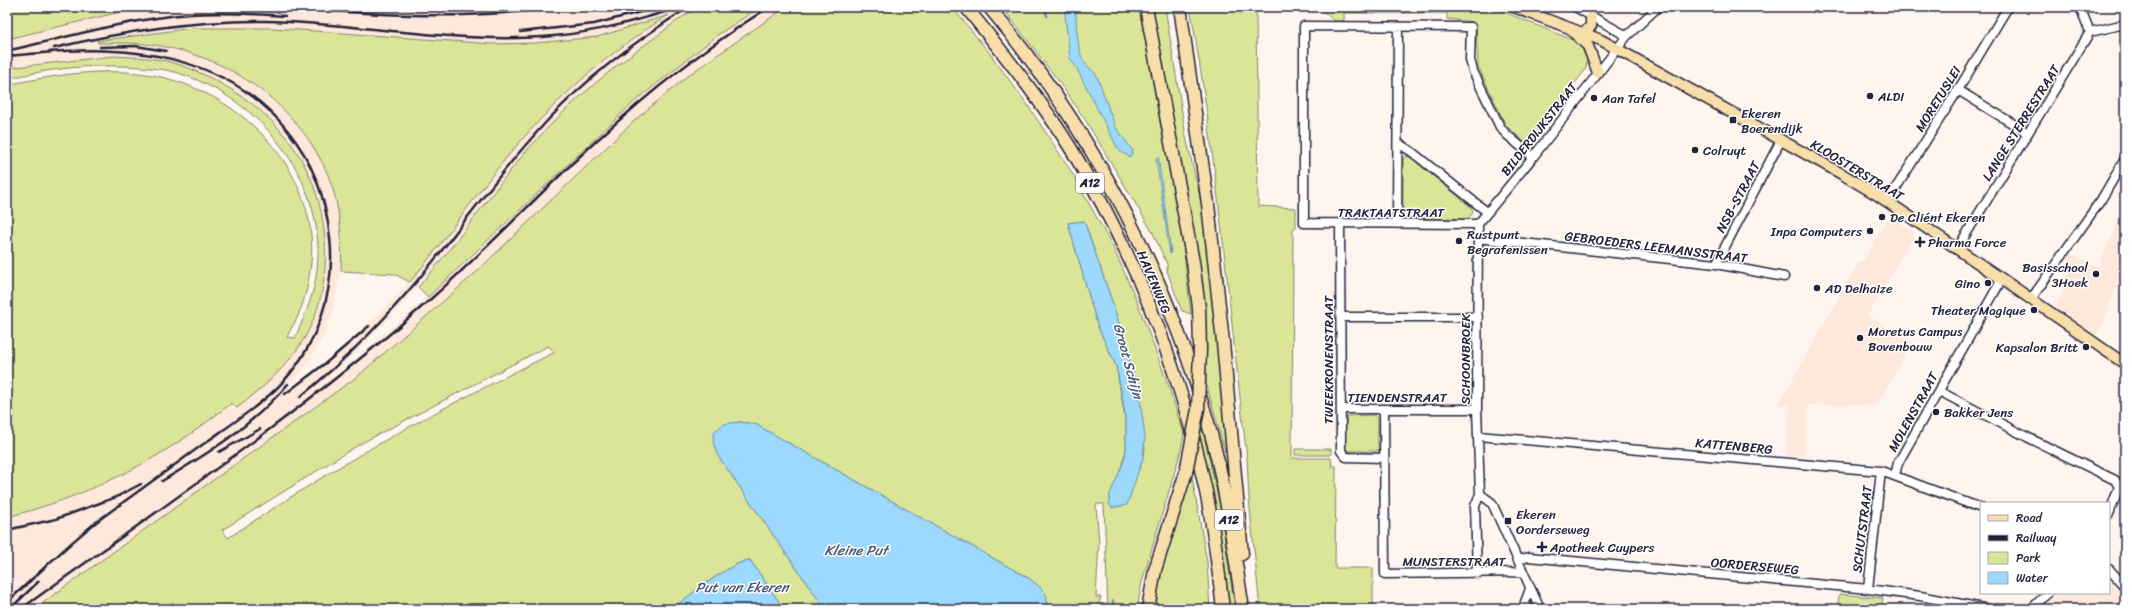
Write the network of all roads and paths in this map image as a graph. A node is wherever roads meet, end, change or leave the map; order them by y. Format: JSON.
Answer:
{"nodes":[{"id":1,"x":966,"y":7,"type":"edge"},
{"id":2,"x":989,"y":7,"type":"edge"},
{"id":3,"x":1146,"y":7,"type":"edge"},
{"id":4,"x":1180,"y":7,"type":"edge"},
{"id":5,"x":1514,"y":7,"type":"edge"},
{"id":6,"x":1574,"y":7,"type":"edge"},
{"id":7,"x":1658,"y":7,"type":"edge"},
{"id":8,"x":2008,"y":7,"type":"edge"},
{"id":9,"x":2080,"y":7,"type":"edge"},
{"id":10,"x":1591,"y":16,"type":"junction"},
{"id":11,"x":2125,"y":24,"type":"edge"},
{"id":12,"x":1398,"y":27,"type":"junction"},
{"id":13,"x":1568,"y":27,"type":"junction"},
{"id":14,"x":2090,"y":32,"type":"junction"},
{"id":15,"x":1584,"y":33,"type":"junction"},
{"id":16,"x":1627,"y":36,"type":"junction"},
{"id":17,"x":1617,"y":49,"type":"junction"},
{"id":18,"x":1598,"y":73,"type":"junction"},
{"id":19,"x":1958,"y":90,"type":"junction"},
{"id":20,"x":2028,"y":133,"type":"junction"},
{"id":21,"x":1781,"y":140,"type":"junction"},
{"id":22,"x":1398,"y":143,"type":"junction"},
{"id":23,"x":1533,"y":157,"type":"junction"},
{"id":24,"x":2125,"y":159,"type":"edge"},
{"id":25,"x":1887,"y":202,"type":"junction"},
{"id":26,"x":1487,"y":212,"type":"junction"},
{"id":27,"x":1340,"y":224,"type":"junction"},
{"id":28,"x":1398,"y":224,"type":"junction"},
{"id":29,"x":1478,"y":224,"type":"junction"},
{"id":30,"x":1477,"y":238,"type":"junction"},
{"id":31,"x":1957,"y":249,"type":"junction"},
{"id":32,"x":1716,"y":264,"type":"junction"},
{"id":33,"x":1784,"y":277,"type":"dead end"},
{"id":34,"x":2002,"y":278,"type":"junction"},
{"id":35,"x":2031,"y":299,"type":"junction"},
{"id":36,"x":1341,"y":317,"type":"junction"},
{"id":37,"x":1478,"y":317,"type":"junction"},
{"id":38,"x":2125,"y":364,"type":"edge"},
{"id":39,"x":1938,"y":391,"type":"junction"},
{"id":40,"x":1341,"y":409,"type":"junction"},
{"id":41,"x":1384,"y":409,"type":"junction"},
{"id":42,"x":1477,"y":409,"type":"junction"},
{"id":43,"x":1478,"y":436,"type":"junction"},
{"id":44,"x":1383,"y":458,"type":"junction"},
{"id":45,"x":1881,"y":471,"type":"junction"},
{"id":46,"x":1895,"y":475,"type":"junction"},
{"id":47,"x":1480,"y":494,"type":"junction"},
{"id":48,"x":1980,"y":508,"type":"edge"},
{"id":49,"x":2110,"y":511,"type":"edge"},
{"id":50,"x":1518,"y":560,"type":"junction"},
{"id":51,"x":2110,"y":570,"type":"edge"},
{"id":52,"x":1523,"y":572,"type":"junction"},
{"id":53,"x":1476,"y":574,"type":"junction"},
{"id":54,"x":2125,"y":587,"type":"edge"},
{"id":55,"x":1530,"y":589,"type":"junction"},
{"id":56,"x":1868,"y":589,"type":"junction"},
{"id":57,"x":2047,"y":594,"type":"edge"},
{"id":58,"x":1148,"y":609,"type":"edge"},
{"id":59,"x":1223,"y":609,"type":"edge"},
{"id":60,"x":1243,"y":609,"type":"edge"},
{"id":61,"x":1248,"y":609,"type":"edge"},
{"id":62,"x":1524,"y":609,"type":"edge"},
{"id":63,"x":1540,"y":609,"type":"edge"},
{"id":64,"x":1988,"y":609,"type":"edge"},
{"id":65,"x":2031,"y":609,"type":"edge"}],
"edges":[{"from":1,"to":59,"type":"highway","name":"HAVENWEG","number":"A12"},
{"from":2,"to":60,"type":"highway","name":"HAVENWEG","number":"A12"},
{"from":3,"to":58,"type":"highway","bridge":true},
{"from":4,"to":61,"type":"highway"},
{"from":5,"to":13,"type":"main road","name":"KLOOSTERSTRAAT"},
{"from":6,"to":10,"type":"street"},
{"from":7,"to":16,"type":"street","name":"BILDERDIJKSTRAAT"},
{"from":8,"to":19,"type":"street","name":"MORETUSLEI"},
{"from":9,"to":14,"type":"street"},
{"from":10,"to":15,"type":"main road"},
{"from":10,"to":16,"type":"street"},
{"from":11,"to":14,"type":"street"},
{"from":12,"to":22,"type":"street"},
{"from":12,"to":23,"type":"street"},
{"from":12,"to":27,"type":"street","name":"TRAKTAATSTRAAT"},
{"from":13,"to":15,"type":"main road","name":"KLOOSTERSTRAAT"},
{"from":13,"to":18,"type":"main road"},
{"from":14,"to":20,"type":"street","name":"LANGE STERRESTRAAT"},
{"from":15,"to":17,"type":"main road","name":"KLOOSTERSTRAAT"},
{"from":16,"to":17,"type":"street","name":"BILDERDIJKSTRAAT"},
{"from":17,"to":18,"type":"street","name":"BILDERDIJKSTRAAT"},
{"from":17,"to":21,"type":"main road","name":"KLOOSTERSTRAAT"},
{"from":18,"to":23,"type":"street","name":"BILDERDIJKSTRAAT"},
{"from":19,"to":20,"type":"street"},
{"from":19,"to":25,"type":"street","name":"MORETUSLEI"},
{"from":20,"to":31,"type":"street","name":"LANGE STERRESTRAAT"},
{"from":21,"to":25,"type":"main road","name":"KLOOSTERSTRAAT"},
{"from":21,"to":32,"type":"street","name":"NSB-STRAAT"},
{"from":22,"to":26,"type":"street"},
{"from":22,"to":28,"type":"street"},
{"from":23,"to":26,"type":"street","name":"BILDERDIJKSTRAAT"},
{"from":24,"to":35,"type":"street"},
{"from":25,"to":31,"type":"main road","name":"KLOOSTERSTRAAT"},
{"from":26,"to":29,"type":"street","name":"BILDERDIJKSTRAAT"},
{"from":27,"to":28,"type":"street","name":"TRAKTAATSTRAAT"},
{"from":27,"to":36,"type":"street","name":"TWEEKRONENSTRAAT"},
{"from":28,"to":29,"type":"street","name":"TRAKTAATSTRAAT"},
{"from":29,"to":30,"type":"street","name":"SCHOONBROEK"},
{"from":30,"to":32,"type":"street","name":"GEBROEDERS LEEMANSSTRAAT"},
{"from":30,"to":37,"type":"street","name":"SCHOONBROEK"},
{"from":31,"to":34,"type":"main road","name":"KLOOSTERSTRAAT"},
{"from":32,"to":33,"type":"street","name":"GEBROEDERS LEEMANSSTRAAT"},
{"from":34,"to":35,"type":"main road","name":"KLOOSTERSTRAAT"},
{"from":34,"to":39,"type":"street","name":"MOLENSTRAAT"},
{"from":35,"to":38,"type":"main road","name":"KLOOSTERSTRAAT"},
{"from":36,"to":37,"type":"street"},
{"from":36,"to":40,"type":"street","name":"TWEEKRONENSTRAAT"},
{"from":37,"to":42,"type":"street","name":"SCHOONBROEK"},
{"from":39,"to":46,"type":"street","name":"MOLENSTRAAT"},
{"from":39,"to":49,"type":"street"},
{"from":40,"to":41,"type":"street","name":"TIENDENSTRAAT"},
{"from":40,"to":44,"type":"street","name":"TWEEKRONENSTRAAT"},
{"from":41,"to":42,"type":"street","name":"TIENDENSTRAAT"},
{"from":41,"to":44,"type":"street"},
{"from":42,"to":43,"type":"street","name":"SCHOONBROEK"},
{"from":43,"to":45,"type":"street","name":"KATTENBERG"},
{"from":43,"to":47,"type":"street","name":"SCHOONBROEK"},
{"from":44,"to":53,"type":"street","name":"MUNSTERSTRAAT"},
{"from":45,"to":46,"type":"street","name":"KATTENBERG"},
{"from":45,"to":56,"type":"street","name":"SCHUTSTRAAT"},
{"from":46,"to":48,"type":"street","name":"KATTENBERG"},
{"from":47,"to":50,"type":"street"},
{"from":47,"to":53,"type":"street","name":"SCHOONBROEK"},
{"from":50,"to":52,"type":"street"},
{"from":50,"to":56,"type":"street","name":"OORDERSEWEG"},
{"from":51,"to":54,"type":"street"},
{"from":52,"to":53,"type":"street","name":"MUNSTERSTRAAT"},
{"from":52,"to":55,"type":"street"},
{"from":55,"to":62,"type":"street"},
{"from":55,"to":63,"type":"street"},
{"from":56,"to":64,"type":"street","name":"OORDERSEWEG"},
{"from":57,"to":65,"type":"street"}]}
